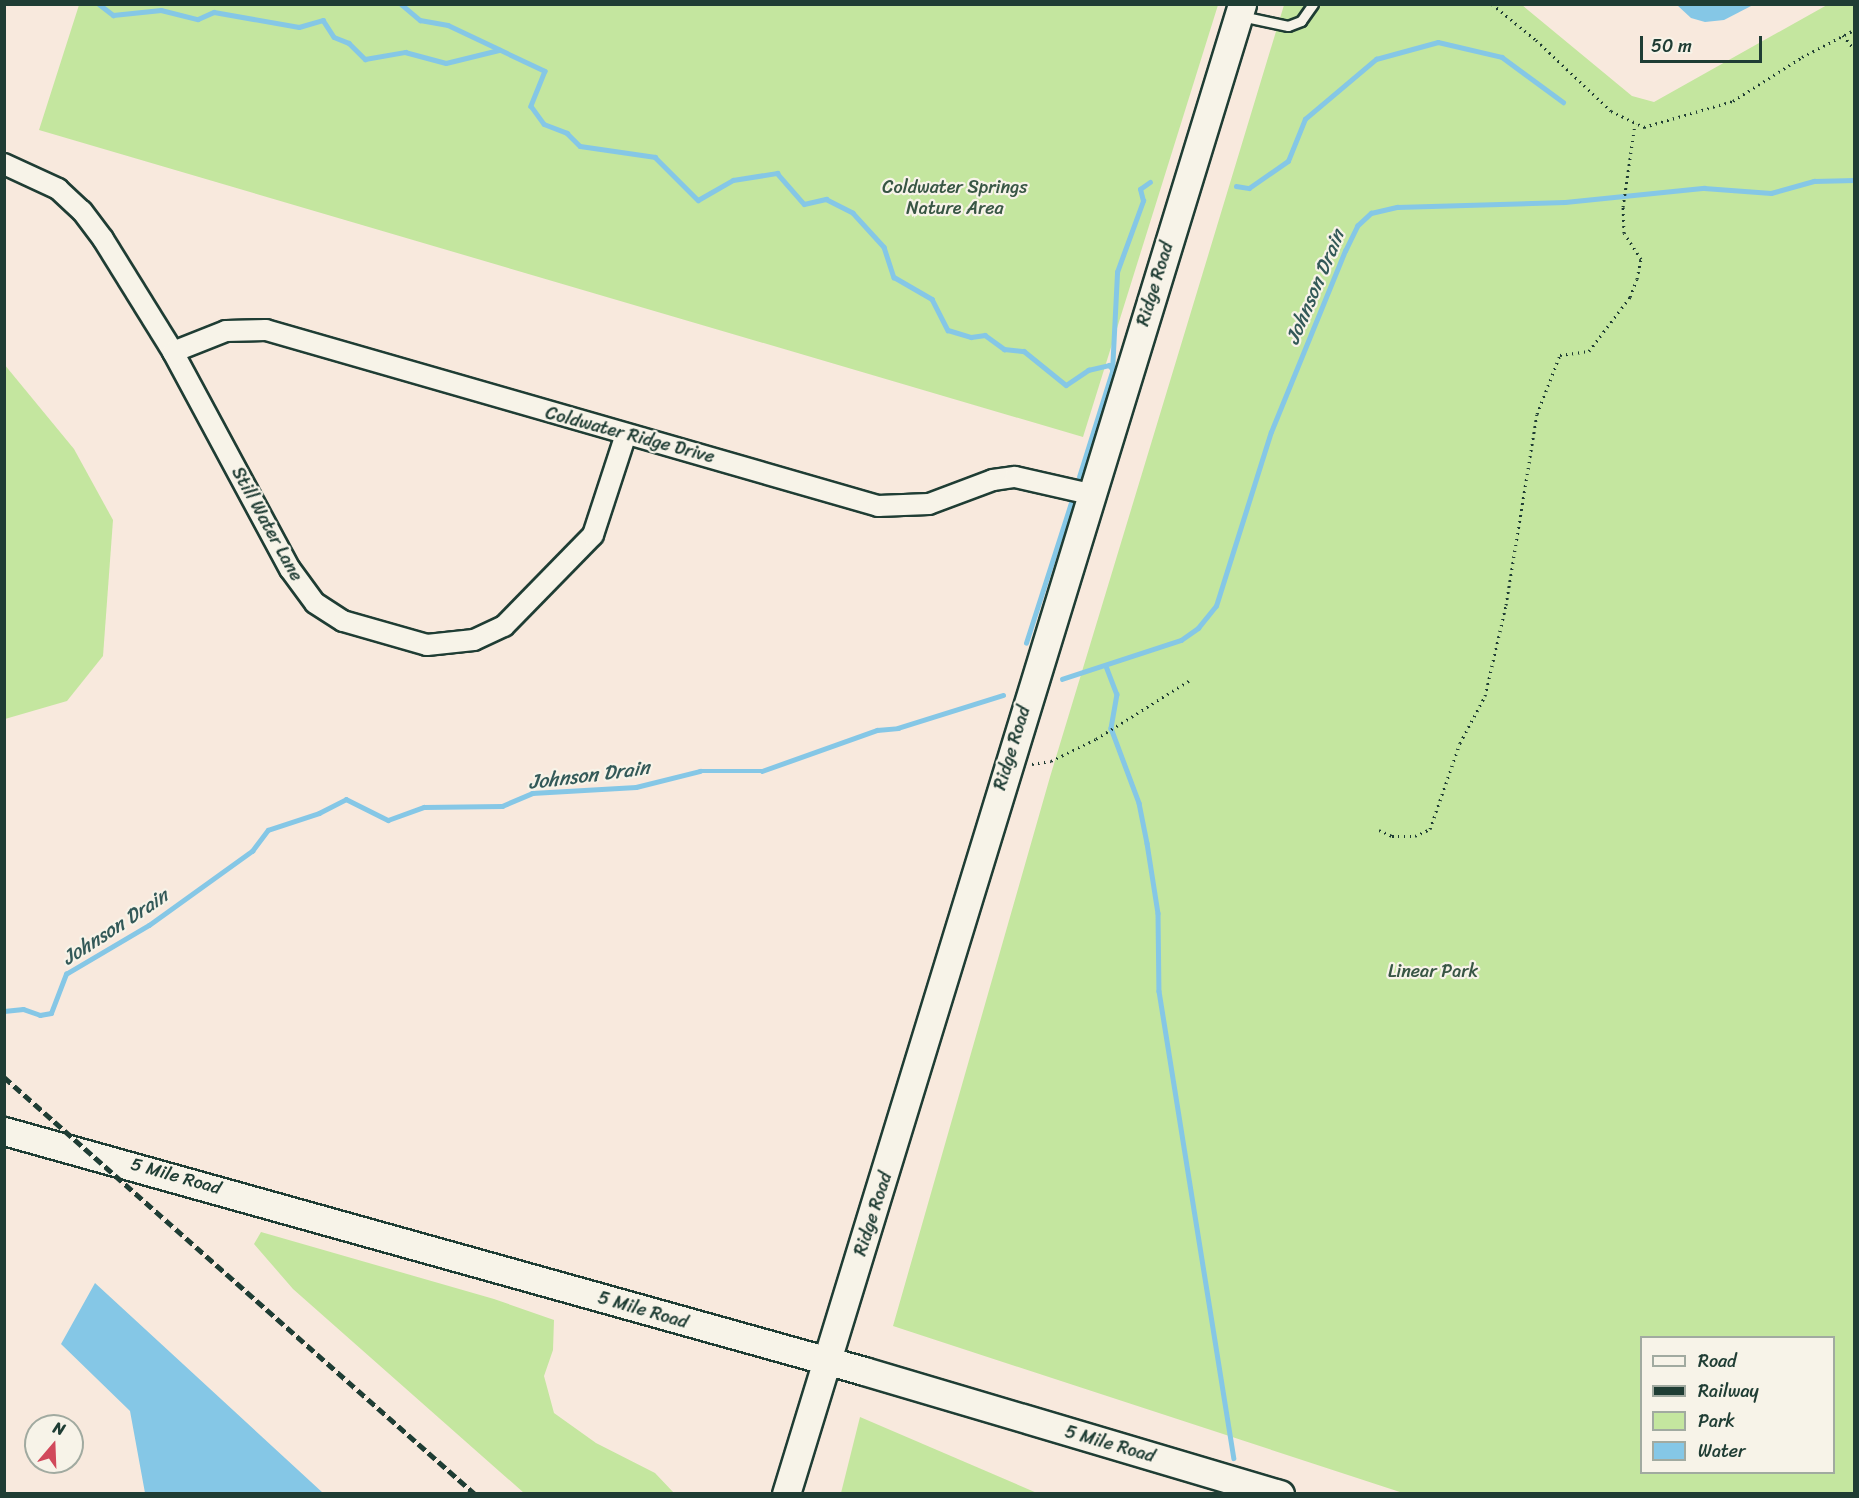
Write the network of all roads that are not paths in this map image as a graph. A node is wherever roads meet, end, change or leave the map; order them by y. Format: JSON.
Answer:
{"nodes":[{"id":1,"x":1313,"y":4,"type":"edge"},
{"id":2,"x":1240,"y":10,"type":"edge"},
{"id":3,"x":4,"y":164,"type":"edge"},
{"id":4,"x":173,"y":352,"type":"junction"},
{"id":5,"x":626,"y":434,"type":"junction"},
{"id":6,"x":1090,"y":494,"type":"junction"},
{"id":7,"x":4,"y":1131,"type":"edge"},
{"id":8,"x":826,"y":1362,"type":"junction"},
{"id":9,"x":786,"y":1494,"type":"edge"},
{"id":10,"x":1280,"y":1494,"type":"edge"}],
"edges":[{"from":1,"to":2,"type":"lane"},
{"from":2,"to":6,"type":"street","name":"Ridge Road"},
{"from":3,"to":4,"type":"street","name":"Still Water Lane"},
{"from":4,"to":5,"type":"street","name":"Coldwater Ridge Drive"},
{"from":4,"to":5,"type":"street","name":"Still Water Lane"},
{"from":5,"to":6,"type":"street","name":"Coldwater Ridge Drive"},
{"from":6,"to":8,"type":"street","name":"Ridge Road"},
{"from":7,"to":8,"type":"street","name":"5 Mile Road"},
{"from":8,"to":9,"type":"street","name":"Ridge Road"},
{"from":8,"to":10,"type":"street","name":"5 Mile Road"}]}
